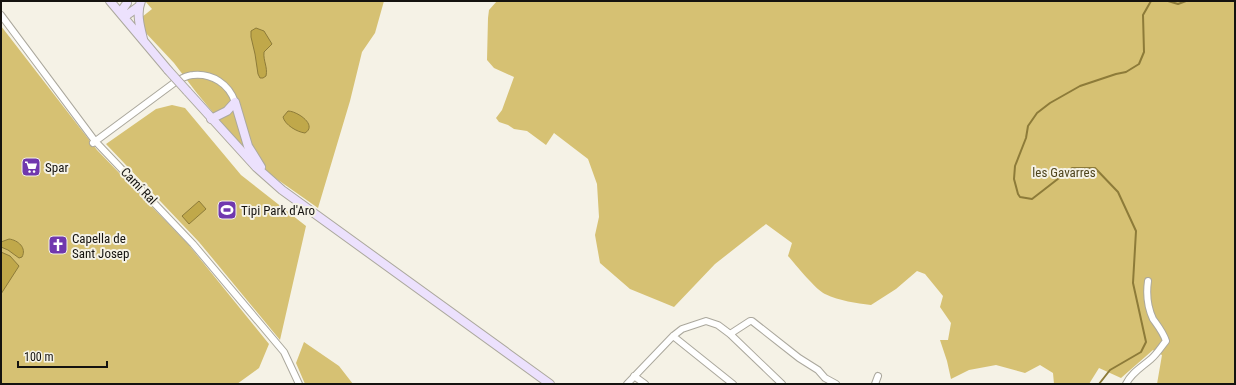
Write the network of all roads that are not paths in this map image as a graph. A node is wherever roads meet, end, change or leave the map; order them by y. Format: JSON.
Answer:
{"nodes":[{"id":1,"x":110,"y":1,"type":"edge"},
{"id":2,"x":115,"y":1,"type":"edge"},
{"id":3,"x":128,"y":2,"type":"edge"},
{"id":4,"x":140,"y":4,"type":"edge"},
{"id":5,"x":1,"y":14,"type":"edge"},
{"id":6,"x":122,"y":15,"type":"junction"},
{"id":7,"x":144,"y":42,"type":"junction"},
{"id":8,"x":235,"y":102,"type":"junction"},
{"id":9,"x":211,"y":119,"type":"junction"},
{"id":10,"x":94,"y":142,"type":"junction"},
{"id":11,"x":269,"y":179,"type":"junction"},
{"id":12,"x":1148,"y":281,"type":"dead end"},
{"id":13,"x":730,"y":334,"type":"junction"},
{"id":14,"x":673,"y":336,"type":"junction"},
{"id":15,"x":634,"y":376,"type":"junction"},
{"id":16,"x":878,"y":376,"type":"dead end"},
{"id":17,"x":825,"y":378,"type":"junction"},
{"id":18,"x":299,"y":384,"type":"edge"},
{"id":19,"x":550,"y":384,"type":"edge"},
{"id":20,"x":627,"y":384,"type":"edge"},
{"id":21,"x":645,"y":384,"type":"edge"},
{"id":22,"x":733,"y":384,"type":"edge"},
{"id":23,"x":782,"y":384,"type":"edge"},
{"id":24,"x":821,"y":384,"type":"edge"},
{"id":25,"x":836,"y":384,"type":"edge"},
{"id":26,"x":875,"y":384,"type":"edge"},
{"id":27,"x":1126,"y":384,"type":"edge"}],
"edges":[{"from":1,"to":6,"type":"street"},
{"from":2,"to":3,"type":"street"},
{"from":3,"to":6,"type":"street"},
{"from":4,"to":6,"type":"street"},
{"from":4,"to":7,"type":"street"},
{"from":5,"to":10,"type":"street","name":"Camí Ral"},
{"from":6,"to":7,"type":"street"},
{"from":7,"to":9,"type":"street","bridge":true},
{"from":8,"to":9,"type":"street"},
{"from":8,"to":10,"type":"street"},
{"from":8,"to":11,"type":"street"},
{"from":9,"to":11,"type":"street"},
{"from":10,"to":18,"type":"street","name":"Camí Ral"},
{"from":11,"to":19,"type":"street"},
{"from":12,"to":27,"type":"street"},
{"from":13,"to":14,"type":"street"},
{"from":13,"to":17,"type":"street"},
{"from":13,"to":23,"type":"street"},
{"from":14,"to":15,"type":"street"},
{"from":14,"to":22,"type":"street"},
{"from":15,"to":20,"type":"street"},
{"from":15,"to":21,"type":"street"},
{"from":16,"to":26,"type":"street"},
{"from":17,"to":24,"type":"street"},
{"from":17,"to":25,"type":"street"}]}
